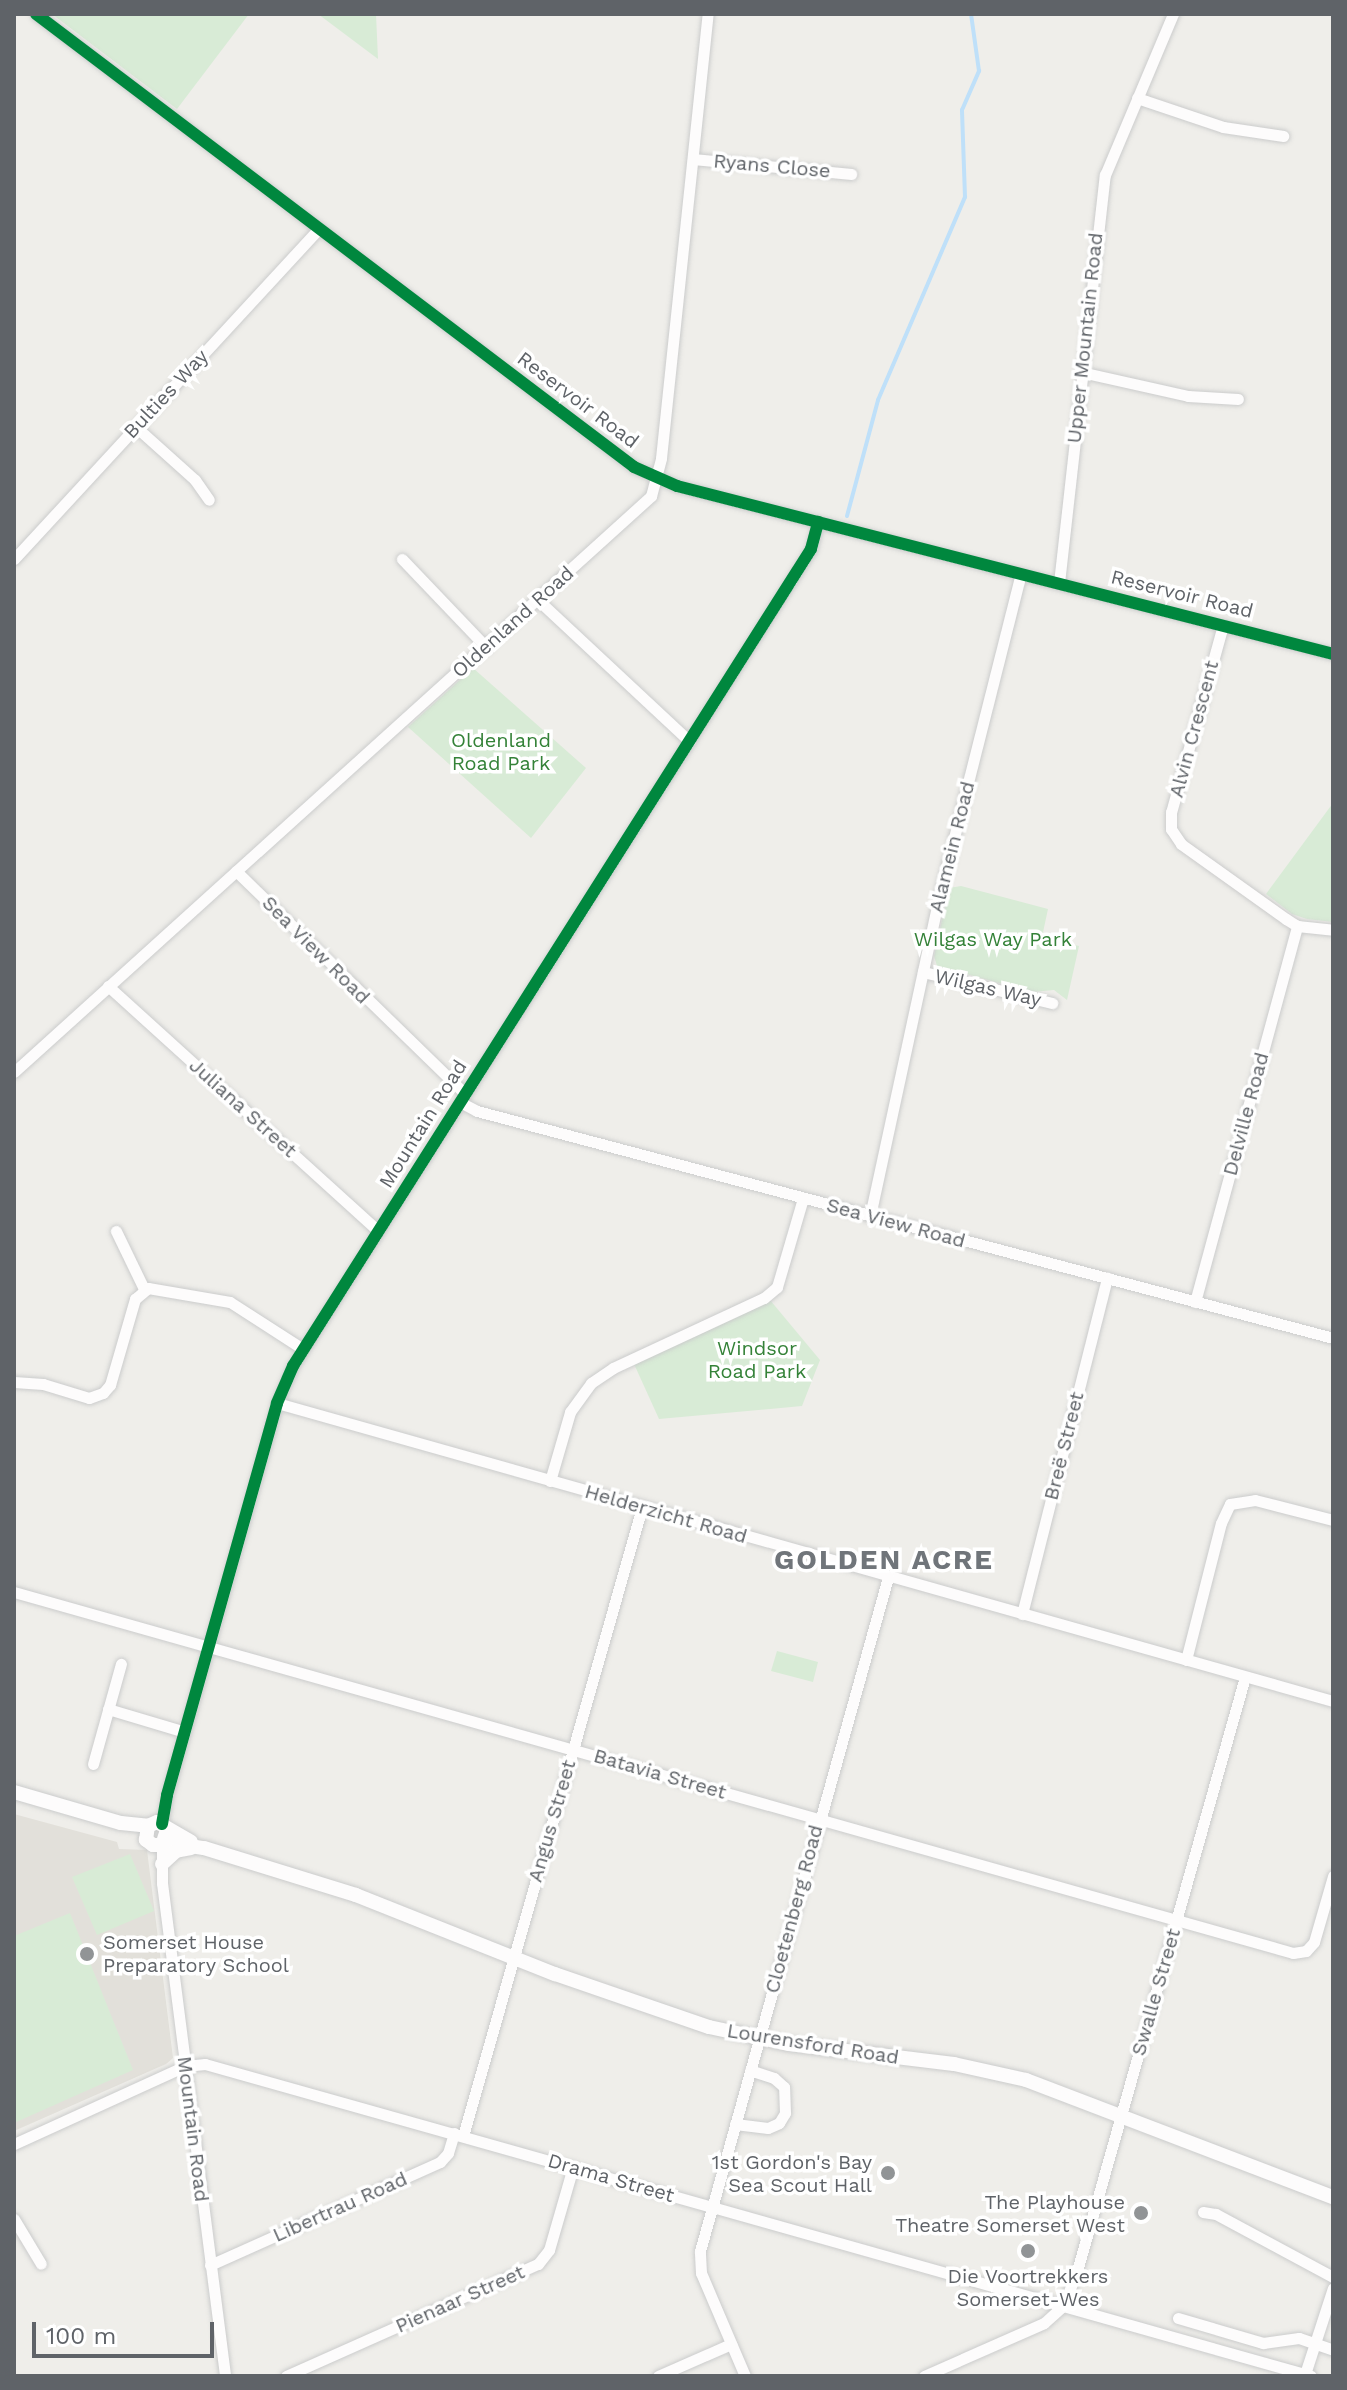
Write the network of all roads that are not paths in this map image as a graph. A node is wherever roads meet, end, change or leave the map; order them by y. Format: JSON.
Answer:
{"nodes":[{"id":1,"x":36,"y":14,"type":"edge"},
{"id":2,"x":708,"y":14,"type":"edge"},
{"id":3,"x":1173,"y":14,"type":"edge"},
{"id":4,"x":1137,"y":98,"type":"junction"},
{"id":5,"x":1283,"y":136,"type":"dead end"},
{"id":6,"x":693,"y":159,"type":"junction"},
{"id":7,"x":851,"y":174,"type":"dead end"},
{"id":8,"x":319,"y":228,"type":"junction"},
{"id":9,"x":1081,"y":372,"type":"junction"},
{"id":10,"x":1238,"y":399,"type":"dead end"},
{"id":11,"x":136,"y":427,"type":"junction"},
{"id":12,"x":656,"y":477,"type":"junction"},
{"id":13,"x":209,"y":500,"type":"dead end"},
{"id":14,"x":818,"y":522,"type":"junction"},
{"id":15,"x":14,"y":559,"type":"edge"},
{"id":16,"x":402,"y":559,"type":"dead end"},
{"id":17,"x":1021,"y":574,"type":"junction"},
{"id":18,"x":1059,"y":583,"type":"junction"},
{"id":19,"x":538,"y":600,"type":"junction"},
{"id":20,"x":1223,"y":625,"type":"junction"},
{"id":21,"x":486,"y":647,"type":"junction"},
{"id":22,"x":1333,"y":654,"type":"edge"},
{"id":23,"x":689,"y":741,"type":"junction"},
{"id":24,"x":236,"y":871,"type":"junction"},
{"id":25,"x":1297,"y":926,"type":"junction"},
{"id":26,"x":1333,"y":930,"type":"edge"},
{"id":27,"x":923,"y":972,"type":"junction"},
{"id":28,"x":108,"y":986,"type":"junction"},
{"id":29,"x":1052,"y":1003,"type":"dead end"},
{"id":30,"x":14,"y":1070,"type":"edge"},
{"id":31,"x":463,"y":1098,"type":"junction"},
{"id":32,"x":803,"y":1198,"type":"junction"},
{"id":33,"x":870,"y":1216,"type":"junction"},
{"id":34,"x":116,"y":1231,"type":"dead end"},
{"id":35,"x":378,"y":1231,"type":"junction"},
{"id":36,"x":1107,"y":1278,"type":"junction"},
{"id":37,"x":144,"y":1289,"type":"junction"},
{"id":38,"x":1195,"y":1302,"type":"junction"},
{"id":39,"x":1333,"y":1338,"type":"edge"},
{"id":40,"x":303,"y":1349,"type":"junction"},
{"id":41,"x":14,"y":1382,"type":"edge"},
{"id":42,"x":277,"y":1403,"type":"junction"},
{"id":43,"x":550,"y":1481,"type":"junction"},
{"id":44,"x":642,"y":1507,"type":"junction"},
{"id":45,"x":1333,"y":1520,"type":"edge"},
{"id":46,"x":888,"y":1577,"type":"junction"},
{"id":47,"x":14,"y":1592,"type":"edge"},
{"id":48,"x":1022,"y":1614,"type":"junction"},
{"id":49,"x":209,"y":1647,"type":"junction"},
{"id":50,"x":1186,"y":1660,"type":"junction"},
{"id":51,"x":121,"y":1664,"type":"dead end"},
{"id":52,"x":1245,"y":1677,"type":"junction"},
{"id":53,"x":1333,"y":1701,"type":"edge"},
{"id":54,"x":108,"y":1709,"type":"junction"},
{"id":55,"x":185,"y":1732,"type":"junction"},
{"id":56,"x":572,"y":1750,"type":"junction"},
{"id":57,"x":93,"y":1764,"type":"dead end"},
{"id":58,"x":14,"y":1792,"type":"edge"},
{"id":59,"x":819,"y":1819,"type":"junction"},
{"id":60,"x":157,"y":1834,"type":"junction"},
{"id":61,"x":200,"y":1848,"type":"junction"},
{"id":62,"x":162,"y":1864,"type":"junction"},
{"id":63,"x":1333,"y":1876,"type":"edge"},
{"id":64,"x":162,"y":1883,"type":"junction"},
{"id":65,"x":1177,"y":1920,"type":"junction"},
{"id":66,"x":513,"y":1958,"type":"junction"},
{"id":67,"x":759,"y":2039,"type":"junction"},
{"id":68,"x":185,"y":2066,"type":"junction"},
{"id":69,"x":750,"y":2070,"type":"junction"},
{"id":70,"x":1121,"y":2115,"type":"junction"},
{"id":71,"x":735,"y":2124,"type":"junction"},
{"id":72,"x":458,"y":2134,"type":"junction"},
{"id":73,"x":14,"y":2144,"type":"edge"},
{"id":74,"x":573,"y":2167,"type":"junction"},
{"id":75,"x":1333,"y":2197,"type":"edge"},
{"id":76,"x":712,"y":2207,"type":"junction"},
{"id":77,"x":1203,"y":2212,"type":"dead end"},
{"id":78,"x":14,"y":2219,"type":"edge"},
{"id":79,"x":41,"y":2264,"type":"dead end"},
{"id":80,"x":210,"y":2265,"type":"junction"},
{"id":81,"x":1333,"y":2277,"type":"edge"},
{"id":82,"x":1333,"y":2288,"type":"edge"},
{"id":83,"x":1063,"y":2306,"type":"junction"},
{"id":84,"x":1178,"y":2318,"type":"dead end"},
{"id":85,"x":731,"y":2344,"type":"junction"},
{"id":86,"x":1315,"y":2344,"type":"junction"},
{"id":87,"x":1333,"y":2350,"type":"edge"},
{"id":88,"x":1308,"y":2375,"type":"edge"},
{"id":89,"x":225,"y":2376,"type":"edge"},
{"id":90,"x":286,"y":2376,"type":"edge"},
{"id":91,"x":658,"y":2376,"type":"edge"},
{"id":92,"x":745,"y":2376,"type":"edge"},
{"id":93,"x":924,"y":2376,"type":"edge"}],
"edges":[{"from":1,"to":8,"type":"street","name":"Reservoir Road"},
{"from":2,"to":6,"type":"street","name":"Oldenland Road"},
{"from":3,"to":4,"type":"street","name":"Upper Mountain Road"},
{"from":4,"to":5,"type":"street"},
{"from":4,"to":9,"type":"street","name":"Upper Mountain Road"},
{"from":6,"to":7,"type":"street","name":"Ryans Close"},
{"from":6,"to":12,"type":"street","name":"Oldenland Road"},
{"from":8,"to":11,"type":"street","name":"Bulties Way"},
{"from":8,"to":12,"type":"street","name":"Reservoir Road"},
{"from":9,"to":10,"type":"street"},
{"from":9,"to":18,"type":"street","name":"Upper Mountain Road"},
{"from":11,"to":13,"type":"street"},
{"from":11,"to":15,"type":"street","name":"Bulties Way"},
{"from":12,"to":14,"type":"street","name":"Reservoir Road"},
{"from":12,"to":19,"type":"street","name":"Oldenland Road"},
{"from":14,"to":17,"type":"street","name":"Reservoir Road"},
{"from":14,"to":23,"type":"street","name":"Mountain Road"},
{"from":16,"to":21,"type":"street"},
{"from":17,"to":18,"type":"street","name":"Reservoir Road"},
{"from":17,"to":27,"type":"street","name":"Alamein Road"},
{"from":18,"to":20,"type":"street","name":"Reservoir Road"},
{"from":19,"to":21,"type":"street","name":"Oldenland Road"},
{"from":19,"to":23,"type":"street"},
{"from":20,"to":22,"type":"street","name":"Reservoir Road"},
{"from":20,"to":25,"type":"street","name":"Alvin Crescent"},
{"from":21,"to":24,"type":"street","name":"Oldenland Road"},
{"from":23,"to":31,"type":"street","name":"Mountain Road"},
{"from":24,"to":28,"type":"street","name":"Oldenland Road"},
{"from":24,"to":31,"type":"street","name":"Sea View Road"},
{"from":25,"to":26,"type":"street","name":"Alvin Crescent"},
{"from":25,"to":38,"type":"street","name":"Delville Road"},
{"from":27,"to":29,"type":"street","name":"Wilgas Way"},
{"from":27,"to":33,"type":"street","name":"Alamein Road"},
{"from":28,"to":30,"type":"street","name":"Oldenland Road"},
{"from":28,"to":35,"type":"street","name":"Juliana Street"},
{"from":31,"to":32,"type":"street","name":"Sea View Road"},
{"from":31,"to":35,"type":"street","name":"Mountain Road"},
{"from":32,"to":33,"type":"street","name":"Sea View Road"},
{"from":32,"to":43,"type":"street"},
{"from":33,"to":36,"type":"street","name":"Sea View Road"},
{"from":34,"to":37,"type":"street"},
{"from":35,"to":40,"type":"street","name":"Mountain Road"},
{"from":36,"to":38,"type":"street","name":"Sea View Road"},
{"from":36,"to":48,"type":"street","name":"Breë Street"},
{"from":37,"to":40,"type":"street"},
{"from":37,"to":41,"type":"street"},
{"from":38,"to":39,"type":"street","name":"Sea View Road"},
{"from":40,"to":42,"type":"street","name":"Mountain Road"},
{"from":42,"to":43,"type":"street","name":"Helderzicht Road"},
{"from":42,"to":49,"type":"street","name":"Mountain Road"},
{"from":43,"to":44,"type":"street","name":"Helderzicht Road"},
{"from":44,"to":46,"type":"street","name":"Helderzicht Road"},
{"from":44,"to":56,"type":"street","name":"Angus Street"},
{"from":45,"to":50,"type":"street"},
{"from":46,"to":48,"type":"street","name":"Helderzicht Road"},
{"from":46,"to":59,"type":"street","name":"Cloetenberg Road"},
{"from":47,"to":49,"type":"street","name":"Batavia Street"},
{"from":48,"to":50,"type":"street","name":"Helderzicht Road"},
{"from":49,"to":55,"type":"street","name":"Mountain Road"},
{"from":49,"to":56,"type":"street","name":"Batavia Street"},
{"from":50,"to":52,"type":"street","name":"Helderzicht Road"},
{"from":51,"to":54,"type":"street"},
{"from":52,"to":53,"type":"street","name":"Helderzicht Road"},
{"from":52,"to":65,"type":"street","name":"Swalle Street"},
{"from":54,"to":55,"type":"street"},
{"from":54,"to":57,"type":"street"},
{"from":55,"to":60,"type":"street","name":"Mountain Road"},
{"from":56,"to":59,"type":"street","name":"Batavia Street"},
{"from":56,"to":66,"type":"street","name":"Angus Street"},
{"from":58,"to":60,"type":"street","name":"Lourensford Road"},
{"from":59,"to":65,"type":"street","name":"Batavia Street"},
{"from":59,"to":67,"type":"street","name":"Cloetenberg Road"},
{"from":60,"to":61,"type":"street","name":"Lourensford Road"},
{"from":60,"to":62,"type":"street","name":"Mountain Road"},
{"from":60,"to":64,"type":"street","name":"Mountain Road"},
{"from":61,"to":62,"type":"street"},
{"from":61,"to":66,"type":"street","name":"Lourensford Road"},
{"from":62,"to":64,"type":"street","name":"Mountain Road"},
{"from":63,"to":65,"type":"street","name":"Batavia Street"},
{"from":64,"to":68,"type":"street","name":"Mountain Road"},
{"from":65,"to":70,"type":"street","name":"Swalle Street"},
{"from":66,"to":67,"type":"street","name":"Lourensford Road"},
{"from":66,"to":72,"type":"street","name":"Angus Street"},
{"from":67,"to":69,"type":"street","name":"Cloetenberg Road"},
{"from":67,"to":70,"type":"street","name":"Lourensford Road"},
{"from":68,"to":72,"type":"street","name":"Drama Street"},
{"from":68,"to":73,"type":"street","name":"Drama Street"},
{"from":68,"to":80,"type":"street","name":"Mountain Road"},
{"from":69,"to":71,"type":"street","name":"Cloetenberg Road"},
{"from":69,"to":71,"type":"street"},
{"from":70,"to":75,"type":"street","name":"Lourensford Road"},
{"from":70,"to":83,"type":"street","name":"Swalle Street"},
{"from":71,"to":76,"type":"street","name":"Cloetenberg Road"},
{"from":72,"to":74,"type":"street","name":"Drama Street"},
{"from":72,"to":80,"type":"street","name":"Libertrau Road"},
{"from":74,"to":76,"type":"street","name":"Drama Street"},
{"from":74,"to":90,"type":"street","name":"Pienaar Street"},
{"from":76,"to":83,"type":"street","name":"Drama Street"},
{"from":76,"to":85,"type":"street","name":"Cloetenberg Road"},
{"from":77,"to":81,"type":"street"},
{"from":78,"to":79,"type":"street"},
{"from":80,"to":89,"type":"street","name":"Mountain Road"},
{"from":82,"to":86,"type":"street"},
{"from":83,"to":88,"type":"street","name":"Drama Street"},
{"from":83,"to":93,"type":"street"},
{"from":84,"to":86,"type":"street"},
{"from":85,"to":91,"type":"street"},
{"from":85,"to":92,"type":"street","name":"Cloetenberg Road"},
{"from":86,"to":87,"type":"street"},
{"from":86,"to":88,"type":"street"}]}
